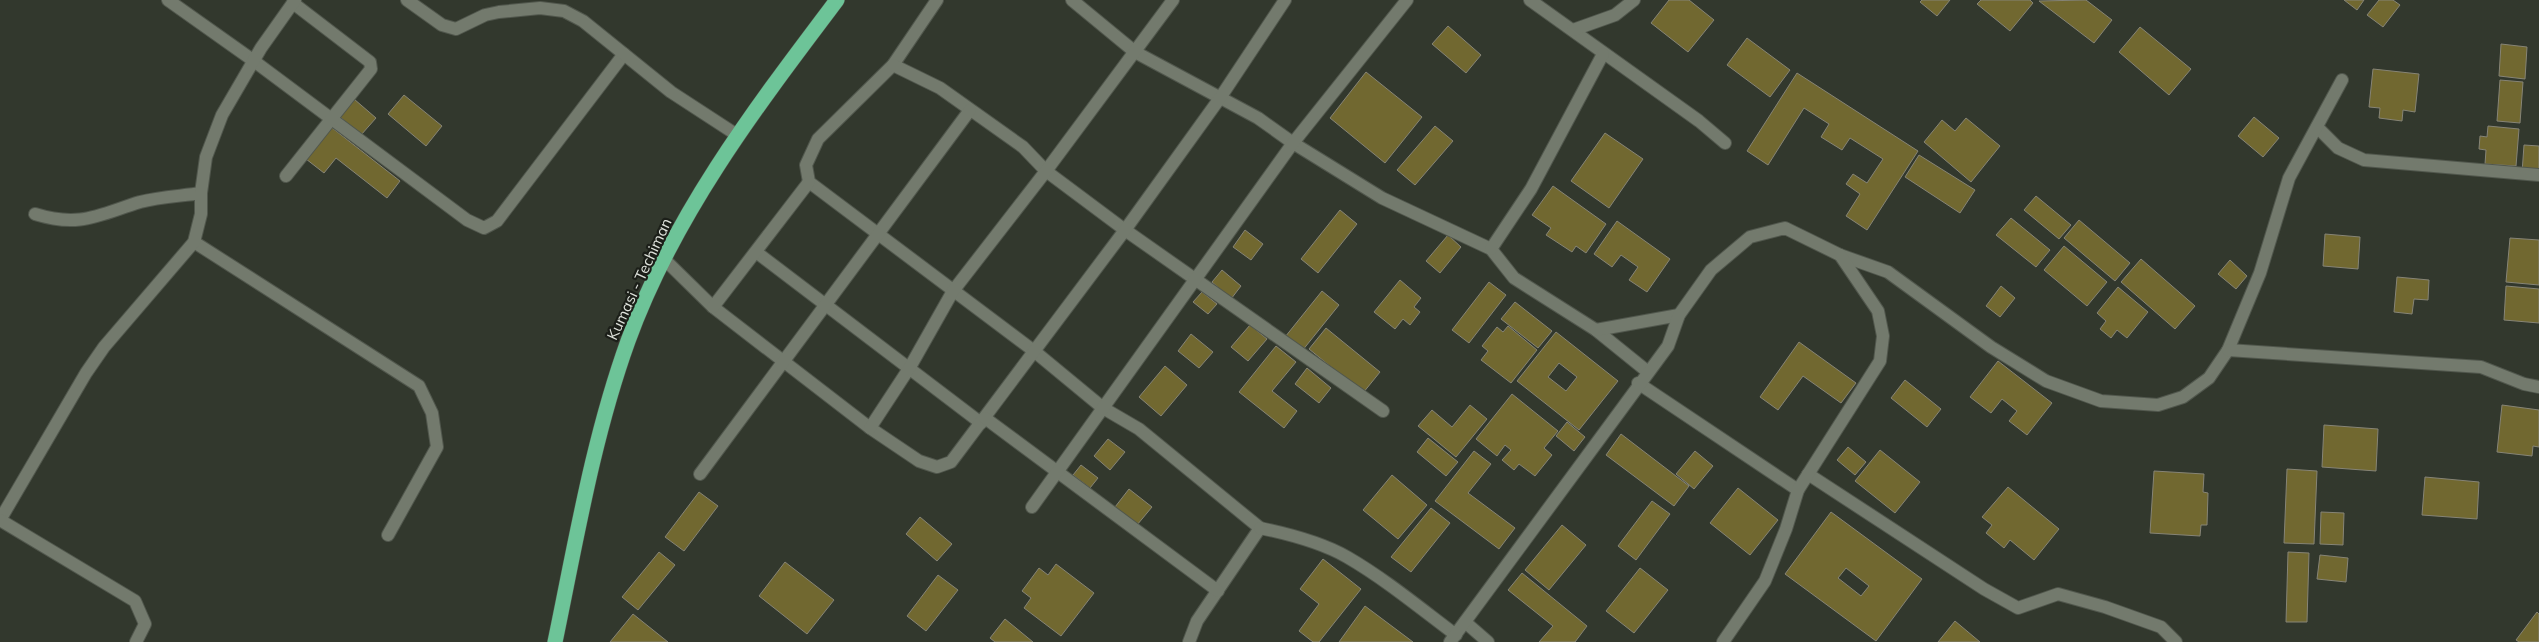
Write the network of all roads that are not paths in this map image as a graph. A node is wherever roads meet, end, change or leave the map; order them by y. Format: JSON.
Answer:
{"nodes":[{"id":1,"x":168,"y":0,"type":"edge"},
{"id":2,"x":407,"y":0,"type":"edge"},
{"id":3,"x":837,"y":0,"type":"edge"},
{"id":4,"x":937,"y":0,"type":"edge"},
{"id":5,"x":1072,"y":0,"type":"edge"},
{"id":6,"x":1173,"y":0,"type":"edge"},
{"id":7,"x":1285,"y":0,"type":"edge"},
{"id":8,"x":1530,"y":0,"type":"edge"},
{"id":9,"x":1634,"y":0,"type":"edge"},
{"id":10,"x":294,"y":2,"type":"edge"},
{"id":11,"x":1401,"y":2,"type":"edge"},
{"id":12,"x":1573,"y":30,"type":"junction"},
{"id":13,"x":1135,"y":52,"type":"junction"},
{"id":14,"x":624,"y":54,"type":"junction"},
{"id":15,"x":1603,"y":54,"type":"junction"},
{"id":16,"x":254,"y":61,"type":"junction"},
{"id":17,"x":893,"y":65,"type":"junction"},
{"id":18,"x":2342,"y":80,"type":"dead end"},
{"id":19,"x":1220,"y":98,"type":"junction"},
{"id":20,"x":970,"y":110,"type":"junction"},
{"id":21,"x":331,"y":118,"type":"junction"},
{"id":22,"x":2317,"y":128,"type":"junction"},
{"id":23,"x":737,"y":135,"type":"junction"},
{"id":24,"x":1293,"y":143,"type":"junction"},
{"id":25,"x":1725,"y":144,"type":"dead end"},
{"id":26,"x":1046,"y":171,"type":"junction"},
{"id":27,"x":286,"y":176,"type":"dead end"},
{"id":28,"x":2539,"y":176,"type":"edge"},
{"id":29,"x":809,"y":182,"type":"junction"},
{"id":30,"x":201,"y":194,"type":"junction"},
{"id":31,"x":35,"y":214,"type":"dead end"},
{"id":32,"x":1125,"y":230,"type":"junction"},
{"id":33,"x":878,"y":234,"type":"junction"},
{"id":34,"x":194,"y":242,"type":"junction"},
{"id":35,"x":1491,"y":249,"type":"junction"},
{"id":36,"x":756,"y":252,"type":"junction"},
{"id":37,"x":1840,"y":255,"type":"junction"},
{"id":38,"x":664,"y":259,"type":"junction"},
{"id":39,"x":1196,"y":278,"type":"junction"},
{"id":40,"x":953,"y":291,"type":"junction"},
{"id":41,"x":826,"y":306,"type":"junction"},
{"id":42,"x":714,"y":307,"type":"junction"},
{"id":43,"x":1679,"y":315,"type":"junction"},
{"id":44,"x":1596,"y":330,"type":"junction"},
{"id":45,"x":2228,"y":350,"type":"junction"},
{"id":46,"x":1034,"y":351,"type":"junction"},
{"id":47,"x":785,"y":362,"type":"junction"},
{"id":48,"x":910,"y":367,"type":"junction"},
{"id":49,"x":1648,"y":372,"type":"junction"},
{"id":50,"x":1638,"y":384,"type":"junction"},
{"id":51,"x":2539,"y":387,"type":"edge"},
{"id":52,"x":1103,"y":408,"type":"junction"},
{"id":53,"x":1383,"y":411,"type":"dead end"},
{"id":54,"x":983,"y":420,"type":"junction"},
{"id":55,"x":870,"y":428,"type":"junction"},
{"id":56,"x":1058,"y":471,"type":"junction"},
{"id":57,"x":700,"y":474,"type":"dead end"},
{"id":58,"x":1808,"y":474,"type":"junction"},
{"id":59,"x":1798,"y":490,"type":"junction"},
{"id":60,"x":1032,"y":507,"type":"dead end"},
{"id":61,"x":0,"y":520,"type":"edge"},
{"id":62,"x":1260,"y":528,"type":"junction"},
{"id":63,"x":388,"y":535,"type":"dead end"},
{"id":64,"x":1218,"y":591,"type":"junction"},
{"id":65,"x":1465,"y":622,"type":"junction"},
{"id":66,"x":1453,"y":638,"type":"edge"},
{"id":67,"x":136,"y":642,"type":"edge"},
{"id":68,"x":555,"y":642,"type":"edge"},
{"id":69,"x":1189,"y":642,"type":"edge"},
{"id":70,"x":1488,"y":642,"type":"edge"},
{"id":71,"x":1723,"y":642,"type":"edge"},
{"id":72,"x":2176,"y":642,"type":"edge"}],
"edges":[{"from":1,"to":16,"type":"street"},
{"from":2,"to":14,"type":"street"},
{"from":3,"to":23,"type":"highway","name":"Kumasi - Techiman"},
{"from":4,"to":17,"type":"street"},
{"from":5,"to":13,"type":"street"},
{"from":6,"to":13,"type":"street"},
{"from":7,"to":19,"type":"street"},
{"from":8,"to":12,"type":"street"},
{"from":9,"to":12,"type":"street"},
{"from":10,"to":16,"type":"street"},
{"from":10,"to":21,"type":"street"},
{"from":11,"to":24,"type":"street"},
{"from":12,"to":15,"type":"street"},
{"from":13,"to":19,"type":"street"},
{"from":13,"to":26,"type":"street"},
{"from":14,"to":21,"type":"street"},
{"from":14,"to":23,"type":"street"},
{"from":15,"to":25,"type":"street"},
{"from":15,"to":35,"type":"street"},
{"from":16,"to":21,"type":"street"},
{"from":16,"to":30,"type":"street"},
{"from":17,"to":20,"type":"street"},
{"from":17,"to":29,"type":"street"},
{"from":18,"to":22,"type":"street"},
{"from":19,"to":24,"type":"street"},
{"from":19,"to":32,"type":"street"},
{"from":20,"to":26,"type":"street"},
{"from":20,"to":33,"type":"street"},
{"from":21,"to":27,"type":"street"},
{"from":22,"to":28,"type":"street"},
{"from":22,"to":45,"type":"street"},
{"from":23,"to":38,"type":"highway","name":"Kumasi - Techiman"},
{"from":24,"to":35,"type":"street"},
{"from":24,"to":39,"type":"street"},
{"from":26,"to":32,"type":"street"},
{"from":26,"to":40,"type":"street"},
{"from":29,"to":33,"type":"street"},
{"from":29,"to":36,"type":"street"},
{"from":30,"to":31,"type":"street"},
{"from":30,"to":34,"type":"street"},
{"from":32,"to":39,"type":"street"},
{"from":32,"to":46,"type":"street"},
{"from":33,"to":40,"type":"street"},
{"from":33,"to":41,"type":"street"},
{"from":34,"to":61,"type":"street"},
{"from":34,"to":63,"type":"street"},
{"from":35,"to":44,"type":"street"},
{"from":36,"to":41,"type":"street"},
{"from":36,"to":42,"type":"street"},
{"from":37,"to":43,"type":"street"},
{"from":37,"to":45,"type":"street"},
{"from":37,"to":58,"type":"street"},
{"from":38,"to":42,"type":"street"},
{"from":38,"to":68,"type":"highway","name":"Kumasi - Techiman"},
{"from":39,"to":52,"type":"street"},
{"from":39,"to":53,"type":"street"},
{"from":40,"to":46,"type":"street"},
{"from":40,"to":48,"type":"street"},
{"from":41,"to":47,"type":"street"},
{"from":41,"to":48,"type":"street"},
{"from":42,"to":47,"type":"street"},
{"from":43,"to":44,"type":"street"},
{"from":43,"to":49,"type":"street"},
{"from":44,"to":49,"type":"street"},
{"from":45,"to":51,"type":"street"},
{"from":46,"to":52,"type":"street"},
{"from":46,"to":54,"type":"street"},
{"from":47,"to":55,"type":"street"},
{"from":47,"to":57,"type":"street"},
{"from":48,"to":54,"type":"street"},
{"from":48,"to":55,"type":"street"},
{"from":49,"to":50,"type":"street"},
{"from":50,"to":59,"type":"street"},
{"from":50,"to":65,"type":"street"},
{"from":52,"to":56,"type":"street"},
{"from":52,"to":62,"type":"street"},
{"from":54,"to":55,"type":"street"},
{"from":54,"to":56,"type":"street"},
{"from":56,"to":60,"type":"street"},
{"from":56,"to":64,"type":"street"},
{"from":58,"to":59,"type":"street"},
{"from":58,"to":72,"type":"street"},
{"from":59,"to":71,"type":"street"},
{"from":61,"to":67,"type":"street"},
{"from":62,"to":64,"type":"street"},
{"from":62,"to":66,"type":"street"},
{"from":64,"to":69,"type":"street"},
{"from":65,"to":66,"type":"street"},
{"from":65,"to":70,"type":"street"}]}
